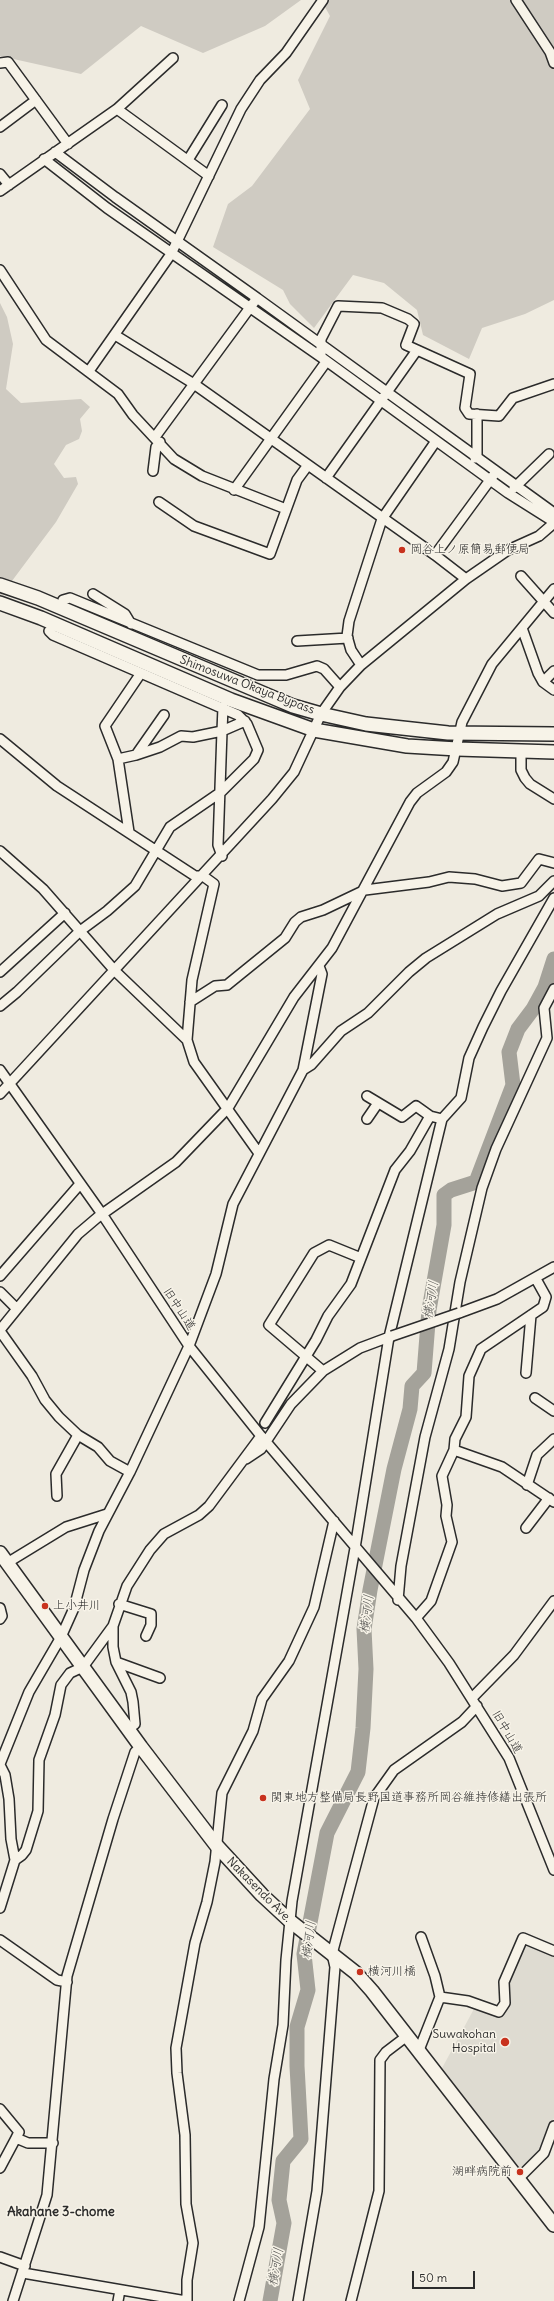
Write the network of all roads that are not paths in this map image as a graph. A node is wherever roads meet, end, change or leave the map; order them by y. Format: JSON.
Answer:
{"nodes":[{"id":1,"x":323,"y":0,"type":"edge"},
{"id":2,"x":516,"y":0,"type":"edge"},
{"id":3,"x":173,"y":58,"type":"dead end"},
{"id":4,"x":0,"y":63,"type":"edge"},
{"id":5,"x":554,"y":63,"type":"edge"},
{"id":6,"x":36,"y":100,"type":"junction"},
{"id":7,"x":222,"y":105,"type":"dead end"},
{"id":8,"x":117,"y":109,"type":"junction"},
{"id":9,"x":0,"y":127,"type":"edge"},
{"id":10,"x":68,"y":144,"type":"junction"},
{"id":11,"x":55,"y":152,"type":"junction"},
{"id":12,"x":44,"y":160,"type":"junction"},
{"id":13,"x":188,"y":160,"type":"junction"},
{"id":14,"x":0,"y":174,"type":"edge"},
{"id":15,"x":209,"y":176,"type":"junction"},
{"id":16,"x":9,"y":185,"type":"junction"},
{"id":17,"x":0,"y":191,"type":"edge"},
{"id":18,"x":115,"y":197,"type":"junction"},
{"id":19,"x":107,"y":208,"type":"junction"},
{"id":20,"x":177,"y":242,"type":"junction"},
{"id":21,"x":172,"y":254,"type":"junction"},
{"id":22,"x":0,"y":270,"type":"edge"},
{"id":23,"x":257,"y":298,"type":"junction"},
{"id":24,"x":249,"y":308,"type":"junction"},
{"id":25,"x":115,"y":335,"type":"junction"},
{"id":26,"x":321,"y":343,"type":"junction"},
{"id":27,"x":417,"y":350,"type":"junction"},
{"id":28,"x":324,"y":360,"type":"junction"},
{"id":29,"x":89,"y":371,"type":"junction"},
{"id":30,"x":194,"y":384,"type":"junction"},
{"id":31,"x":554,"y":384,"type":"edge"},
{"id":32,"x":389,"y":392,"type":"junction"},
{"id":33,"x":381,"y":402,"type":"junction"},
{"id":34,"x":477,"y":414,"type":"junction"},
{"id":35,"x":271,"y":438,"type":"junction"},
{"id":36,"x":157,"y":440,"type":"junction"},
{"id":37,"x":436,"y":441,"type":"junction"},
{"id":38,"x":549,"y":454,"type":"dead end"},
{"id":39,"x":477,"y":455,"type":"junction"},
{"id":40,"x":308,"y":465,"type":"junction"},
{"id":41,"x":471,"y":466,"type":"junction"},
{"id":42,"x":497,"y":469,"type":"junction"},
{"id":43,"x":153,"y":471,"type":"dead end"},
{"id":44,"x":326,"y":478,"type":"junction"},
{"id":45,"x":490,"y":480,"type":"junction"},
{"id":46,"x":517,"y":485,"type":"junction"},
{"id":47,"x":234,"y":490,"type":"junction"},
{"id":48,"x":508,"y":493,"type":"junction"},
{"id":49,"x":159,"y":502,"type":"dead end"},
{"id":50,"x":286,"y":509,"type":"junction"},
{"id":51,"x":554,"y":513,"type":"edge"},
{"id":52,"x":382,"y":518,"type":"junction"},
{"id":53,"x":554,"y":523,"type":"edge"},
{"id":54,"x":435,"y":555,"type":"junction"},
{"id":55,"x":521,"y":576,"type":"dead end"},
{"id":56,"x":466,"y":579,"type":"junction"},
{"id":57,"x":0,"y":585,"type":"edge"},
{"id":58,"x":554,"y":589,"type":"edge"},
{"id":59,"x":93,"y":594,"type":"dead end"},
{"id":60,"x":63,"y":600,"type":"dead end"},
{"id":61,"x":543,"y":602,"type":"junction"},
{"id":62,"x":0,"y":603,"type":"edge"},
{"id":63,"x":554,"y":613,"type":"edge"},
{"id":64,"x":131,"y":624,"type":"junction"},
{"id":65,"x":522,"y":628,"type":"junction"},
{"id":66,"x":49,"y":631,"type":"dead end"},
{"id":67,"x":348,"y":638,"type":"junction"},
{"id":68,"x":297,"y":641,"type":"dead end"},
{"id":69,"x":361,"y":665,"type":"junction"},
{"id":70,"x":554,"y":671,"type":"edge"},
{"id":71,"x":141,"y":673,"type":"junction"},
{"id":72,"x":543,"y":682,"type":"junction"},
{"id":73,"x":340,"y":687,"type":"junction"},
{"id":74,"x":554,"y":690,"type":"edge"},
{"id":75,"x":223,"y":707,"type":"junction"},
{"id":76,"x":321,"y":714,"type":"junction"},
{"id":77,"x":164,"y":715,"type":"dead end"},
{"id":78,"x":245,"y":721,"type":"junction"},
{"id":79,"x":314,"y":730,"type":"junction"},
{"id":80,"x":222,"y":731,"type":"junction"},
{"id":81,"x":461,"y":732,"type":"junction"},
{"id":82,"x":554,"y":734,"type":"edge"},
{"id":83,"x":0,"y":739,"type":"edge"},
{"id":84,"x":457,"y":749,"type":"junction"},
{"id":85,"x":521,"y":751,"type":"junction"},
{"id":86,"x":554,"y":752,"type":"edge"},
{"id":87,"x":136,"y":756,"type":"junction"},
{"id":88,"x":118,"y":759,"type":"junction"},
{"id":89,"x":221,"y":792,"type":"junction"},
{"id":90,"x":554,"y":799,"type":"edge"},
{"id":91,"x":129,"y":832,"type":"junction"},
{"id":92,"x":156,"y":850,"type":"junction"},
{"id":93,"x":0,"y":851,"type":"edge"},
{"id":94,"x":222,"y":856,"type":"junction"},
{"id":95,"x":554,"y":863,"type":"edge"},
{"id":96,"x":203,"y":876,"type":"junction"},
{"id":97,"x":554,"y":881,"type":"edge"},
{"id":98,"x":365,"y":890,"type":"junction"},
{"id":99,"x":554,"y":898,"type":"edge"},
{"id":100,"x":64,"y":913,"type":"junction"},
{"id":101,"x":80,"y":931,"type":"junction"},
{"id":102,"x":319,"y":966,"type":"junction"},
{"id":103,"x":115,"y":971,"type":"junction"},
{"id":104,"x":0,"y":972,"type":"edge"},
{"id":105,"x":554,"y":989,"type":"edge"},
{"id":106,"x":190,"y":1002,"type":"junction"},
{"id":107,"x":0,"y":1006,"type":"edge"},
{"id":108,"x":187,"y":1040,"type":"junction"},
{"id":109,"x":0,"y":1070,"type":"edge"},
{"id":110,"x":303,"y":1070,"type":"junction"},
{"id":111,"x":11,"y":1084,"type":"junction"},
{"id":112,"x":0,"y":1094,"type":"edge"},
{"id":113,"x":367,"y":1096,"type":"dead end"},
{"id":114,"x":378,"y":1103,"type":"junction"},
{"id":115,"x":228,"y":1108,"type":"junction"},
{"id":116,"x":430,"y":1116,"type":"junction"},
{"id":117,"x":367,"y":1119,"type":"dead end"},
{"id":118,"x":442,"y":1119,"type":"junction"},
{"id":119,"x":258,"y":1152,"type":"junction"},
{"id":120,"x":80,"y":1184,"type":"junction"},
{"id":121,"x":102,"y":1214,"type":"junction"},
{"id":122,"x":361,"y":1258,"type":"junction"},
{"id":123,"x":554,"y":1267,"type":"edge"},
{"id":124,"x":0,"y":1276,"type":"edge"},
{"id":125,"x":536,"y":1279,"type":"junction"},
{"id":126,"x":0,"y":1292,"type":"edge"},
{"id":127,"x":17,"y":1309,"type":"junction"},
{"id":128,"x":531,"y":1314,"type":"junction"},
{"id":129,"x":0,"y":1330,"type":"edge"},
{"id":130,"x":391,"y":1336,"type":"junction"},
{"id":131,"x":189,"y":1346,"type":"junction"},
{"id":132,"x":306,"y":1356,"type":"junction"},
{"id":133,"x":323,"y":1371,"type":"junction"},
{"id":134,"x":526,"y":1373,"type":"dead end"},
{"id":135,"x":535,"y":1398,"type":"dead end"},
{"id":136,"x":554,"y":1411,"type":"edge"},
{"id":137,"x":265,"y":1423,"type":"dead end"},
{"id":138,"x":78,"y":1435,"type":"junction"},
{"id":139,"x":263,"y":1439,"type":"junction"},
{"id":140,"x":554,"y":1439,"type":"edge"},
{"id":141,"x":454,"y":1450,"type":"junction"},
{"id":142,"x":130,"y":1472,"type":"junction"},
{"id":143,"x":527,"y":1485,"type":"junction"},
{"id":144,"x":57,"y":1496,"type":"dead end"},
{"id":145,"x":551,"y":1500,"type":"edge"},
{"id":146,"x":107,"y":1514,"type":"junction"},
{"id":147,"x":334,"y":1521,"type":"junction"},
{"id":148,"x":526,"y":1528,"type":"dead end"},
{"id":149,"x":356,"y":1550,"type":"junction"},
{"id":150,"x":3,"y":1558,"type":"edge"},
{"id":151,"x":397,"y":1598,"type":"junction"},
{"id":152,"x":554,"y":1601,"type":"edge"},
{"id":153,"x":119,"y":1604,"type":"junction"},
{"id":154,"x":0,"y":1608,"type":"edge"},
{"id":155,"x":416,"y":1618,"type":"junction"},
{"id":156,"x":0,"y":1619,"type":"edge"},
{"id":157,"x":113,"y":1626,"type":"junction"},
{"id":158,"x":146,"y":1636,"type":"dead end"},
{"id":159,"x":61,"y":1637,"type":"junction"},
{"id":160,"x":116,"y":1662,"type":"junction"},
{"id":161,"x":83,"y":1666,"type":"junction"},
{"id":162,"x":160,"y":1678,"type":"dead end"},
{"id":163,"x":475,"y":1702,"type":"junction"},
{"id":164,"x":128,"y":1729,"type":"junction"},
{"id":165,"x":141,"y":1747,"type":"junction"},
{"id":166,"x":0,"y":1764,"type":"edge"},
{"id":167,"x":216,"y":1845,"type":"junction"},
{"id":168,"x":15,"y":1860,"type":"junction"},
{"id":169,"x":554,"y":1870,"type":"edge"},
{"id":170,"x":0,"y":1908,"type":"edge"},
{"id":171,"x":291,"y":1923,"type":"junction"},
{"id":172,"x":421,"y":1937,"type":"dead end"},
{"id":173,"x":0,"y":1940,"type":"edge"},
{"id":174,"x":328,"y":1951,"type":"junction"},
{"id":175,"x":554,"y":1951,"type":"edge"},
{"id":176,"x":67,"y":1982,"type":"junction"},
{"id":177,"x":440,"y":1996,"type":"junction"},
{"id":178,"x":407,"y":2036,"type":"junction"},
{"id":179,"x":419,"y":2050,"type":"junction"},
{"id":180,"x":0,"y":2109,"type":"edge"},
{"id":181,"x":554,"y":2126,"type":"edge"},
{"id":182,"x":16,"y":2138,"type":"junction"},
{"id":183,"x":53,"y":2143,"type":"junction"},
{"id":184,"x":0,"y":2168,"type":"edge"},
{"id":185,"x":518,"y":2179,"type":"junction"},
{"id":186,"x":554,"y":2225,"type":"edge"},
{"id":187,"x":0,"y":2257,"type":"edge"},
{"id":188,"x":24,"y":2269,"type":"junction"},
{"id":189,"x":120,"y":2290,"type":"junction"},
{"id":190,"x":13,"y":2301,"type":"edge"},
{"id":191,"x":118,"y":2301,"type":"edge"},
{"id":192,"x":186,"y":2301,"type":"edge"},
{"id":193,"x":239,"y":2301,"type":"edge"},
{"id":194,"x":298,"y":2301,"type":"edge"},
{"id":195,"x":352,"y":2301,"type":"edge"}],
"edges":[{"from":1,"to":15,"type":"street"},
{"from":2,"to":5,"type":"street"},
{"from":3,"to":8,"type":"street"},
{"from":4,"to":6,"type":"street"},
{"from":6,"to":9,"type":"street"},
{"from":6,"to":10,"type":"street"},
{"from":7,"to":13,"type":"street"},
{"from":8,"to":10,"type":"street"},
{"from":8,"to":13,"type":"street"},
{"from":10,"to":11,"type":"street"},
{"from":11,"to":12,"type":"street"},
{"from":11,"to":18,"type":"street"},
{"from":12,"to":16,"type":"street"},
{"from":12,"to":19,"type":"street"},
{"from":13,"to":15,"type":"street"},
{"from":14,"to":16,"type":"street"},
{"from":15,"to":20,"type":"street"},
{"from":16,"to":17,"type":"street"},
{"from":18,"to":19,"type":"street"},
{"from":18,"to":20,"type":"street"},
{"from":19,"to":21,"type":"street"},
{"from":20,"to":21,"type":"street"},
{"from":20,"to":23,"type":"street"},
{"from":21,"to":24,"type":"street"},
{"from":21,"to":25,"type":"street"},
{"from":22,"to":29,"type":"street"},
{"from":23,"to":24,"type":"street"},
{"from":23,"to":26,"type":"street"},
{"from":24,"to":28,"type":"street"},
{"from":24,"to":30,"type":"street"},
{"from":25,"to":29,"type":"street"},
{"from":25,"to":30,"type":"street"},
{"from":26,"to":27,"type":"street"},
{"from":26,"to":28,"type":"street"},
{"from":26,"to":32,"type":"street"},
{"from":27,"to":32,"type":"street"},
{"from":27,"to":34,"type":"street"},
{"from":28,"to":33,"type":"street"},
{"from":28,"to":35,"type":"street"},
{"from":29,"to":36,"type":"street"},
{"from":30,"to":35,"type":"street"},
{"from":30,"to":36,"type":"street"},
{"from":31,"to":34,"type":"street"},
{"from":32,"to":33,"type":"street"},
{"from":32,"to":39,"type":"street"},
{"from":33,"to":37,"type":"street"},
{"from":33,"to":44,"type":"street"},
{"from":34,"to":39,"type":"street"},
{"from":35,"to":40,"type":"street"},
{"from":35,"to":47,"type":"street"},
{"from":36,"to":43,"type":"street"},
{"from":36,"to":47,"type":"street"},
{"from":37,"to":41,"type":"street"},
{"from":37,"to":52,"type":"street"},
{"from":38,"to":46,"type":"street"},
{"from":39,"to":41,"type":"street"},
{"from":39,"to":42,"type":"street"},
{"from":40,"to":44,"type":"street"},
{"from":40,"to":50,"type":"street"},
{"from":41,"to":45,"type":"street"},
{"from":42,"to":45,"type":"street"},
{"from":42,"to":46,"type":"street"},
{"from":44,"to":52,"type":"street"},
{"from":45,"to":48,"type":"street"},
{"from":45,"to":54,"type":"street"},
{"from":46,"to":48,"type":"street"},
{"from":46,"to":51,"type":"street"},
{"from":47,"to":50,"type":"street"},
{"from":48,"to":53,"type":"street"},
{"from":49,"to":50,"type":"street"},
{"from":52,"to":54,"type":"street"},
{"from":52,"to":67,"type":"street"},
{"from":53,"to":56,"type":"street"},
{"from":54,"to":56,"type":"street"},
{"from":55,"to":61,"type":"street"},
{"from":56,"to":69,"type":"street"},
{"from":57,"to":76,"type":"highway","name":"Shimosuwa Okaya Bypass"},
{"from":58,"to":61,"type":"street"},
{"from":59,"to":64,"type":"street"},
{"from":60,"to":64,"type":"street"},
{"from":61,"to":63,"type":"street"},
{"from":61,"to":65,"type":"street"},
{"from":62,"to":79,"type":"highway","name":"Shimosuwa Okaya Bypass"},
{"from":64,"to":73,"type":"street"},
{"from":65,"to":72,"type":"street"},
{"from":65,"to":81,"type":"street"},
{"from":66,"to":71,"type":"street"},
{"from":67,"to":68,"type":"street"},
{"from":67,"to":69,"type":"street"},
{"from":69,"to":73,"type":"street"},
{"from":70,"to":72,"type":"street"},
{"from":71,"to":75,"type":"street"},
{"from":71,"to":88,"type":"street"},
{"from":72,"to":74,"type":"street"},
{"from":73,"to":76,"type":"street"},
{"from":75,"to":78,"type":"street"},
{"from":75,"to":80,"type":"street"},
{"from":76,"to":79,"type":"street"},
{"from":76,"to":81,"type":"highway","name":"Shimosuwa Okaya Bypass"},
{"from":77,"to":87,"type":"street"},
{"from":78,"to":80,"type":"street"},
{"from":78,"to":89,"type":"street"},
{"from":79,"to":84,"type":"highway","name":"Shimosuwa Okaya Bypass"},
{"from":79,"to":94,"type":"street"},
{"from":80,"to":87,"type":"street"},
{"from":80,"to":89,"type":"street"},
{"from":81,"to":82,"type":"highway","name":"Shimosuwa Okaya Bypass"},
{"from":81,"to":84,"type":"street"},
{"from":83,"to":91,"type":"street"},
{"from":84,"to":85,"type":"highway","name":"Shimosuwa Okaya Bypass"},
{"from":84,"to":98,"type":"street"},
{"from":85,"to":86,"type":"highway","name":"Shimosuwa Okaya Bypass"},
{"from":85,"to":90,"type":"street"},
{"from":87,"to":88,"type":"street"},
{"from":88,"to":91,"type":"street"},
{"from":89,"to":92,"type":"street"},
{"from":89,"to":94,"type":"street"},
{"from":91,"to":92,"type":"street"},
{"from":92,"to":96,"type":"street"},
{"from":92,"to":101,"type":"street"},
{"from":93,"to":100,"type":"street"},
{"from":94,"to":96,"type":"street"},
{"from":95,"to":98,"type":"street"},
{"from":96,"to":103,"type":"street"},
{"from":96,"to":106,"type":"street"},
{"from":97,"to":110,"type":"street"},
{"from":98,"to":102,"type":"street"},
{"from":98,"to":106,"type":"street"},
{"from":99,"to":118,"type":"street"},
{"from":100,"to":101,"type":"street"},
{"from":100,"to":104,"type":"street"},
{"from":101,"to":103,"type":"street"},
{"from":101,"to":107,"type":"street"},
{"from":102,"to":110,"type":"street"},
{"from":102,"to":115,"type":"street"},
{"from":103,"to":108,"type":"street"},
{"from":103,"to":111,"type":"street"},
{"from":105,"to":151,"type":"street"},
{"from":106,"to":108,"type":"street"},
{"from":108,"to":115,"type":"street"},
{"from":109,"to":111,"type":"street","name":"旧中山道"},
{"from":110,"to":119,"type":"street"},
{"from":111,"to":112,"type":"street"},
{"from":111,"to":120,"type":"street","name":"旧中山道"},
{"from":113,"to":114,"type":"street"},
{"from":114,"to":116,"type":"street"},
{"from":114,"to":117,"type":"street"},
{"from":115,"to":119,"type":"street"},
{"from":115,"to":121,"type":"street"},
{"from":116,"to":118,"type":"street"},
{"from":116,"to":122,"type":"street"},
{"from":118,"to":130,"type":"street"},
{"from":119,"to":131,"type":"street"},
{"from":120,"to":121,"type":"street","name":"旧中山道"},
{"from":120,"to":124,"type":"street"},
{"from":121,"to":127,"type":"street"},
{"from":121,"to":131,"type":"street","name":"旧中山道"},
{"from":122,"to":132,"type":"street"},
{"from":122,"to":132,"type":"street"},
{"from":123,"to":125,"type":"street"},
{"from":125,"to":128,"type":"street"},
{"from":125,"to":130,"type":"street","bridge":true},
{"from":126,"to":127,"type":"street"},
{"from":127,"to":129,"type":"street"},
{"from":128,"to":134,"type":"street"},
{"from":128,"to":141,"type":"street"},
{"from":129,"to":138,"type":"street"},
{"from":130,"to":133,"type":"street"},
{"from":130,"to":149,"type":"street"},
{"from":131,"to":139,"type":"street","name":"旧中山道"},
{"from":131,"to":142,"type":"street"},
{"from":132,"to":133,"type":"street"},
{"from":132,"to":137,"type":"street"},
{"from":133,"to":139,"type":"street"},
{"from":135,"to":136,"type":"street"},
{"from":138,"to":142,"type":"street"},
{"from":138,"to":144,"type":"street"},
{"from":139,"to":147,"type":"street","name":"旧中山道"},
{"from":139,"to":153,"type":"street"},
{"from":140,"to":143,"type":"street"},
{"from":141,"to":143,"type":"street"},
{"from":141,"to":155,"type":"street"},
{"from":142,"to":146,"type":"street"},
{"from":143,"to":145,"type":"street"},
{"from":145,"to":148,"type":"street"},
{"from":146,"to":150,"type":"street"},
{"from":146,"to":159,"type":"street"},
{"from":147,"to":149,"type":"street","name":"旧中山道"},
{"from":147,"to":167,"type":"street"},
{"from":149,"to":151,"type":"street","name":"旧中山道"},
{"from":149,"to":171,"type":"street"},
{"from":150,"to":159,"type":"highway","name":"Nakasendo Ave."},
{"from":151,"to":155,"type":"street","name":"旧中山道"},
{"from":152,"to":163,"type":"street"},
{"from":153,"to":157,"type":"street"},
{"from":153,"to":158,"type":"street"},
{"from":154,"to":156,"type":"street"},
{"from":155,"to":163,"type":"street","name":"旧中山道"},
{"from":157,"to":160,"type":"street"},
{"from":157,"to":161,"type":"street"},
{"from":159,"to":161,"type":"highway","name":"Nakasendo Ave."},
{"from":159,"to":166,"type":"street"},
{"from":160,"to":162,"type":"street"},
{"from":160,"to":164,"type":"street"},
{"from":161,"to":164,"type":"highway","name":"Nakasendo Ave."},
{"from":161,"to":168,"type":"street"},
{"from":163,"to":169,"type":"street","name":"旧中山道"},
{"from":163,"to":174,"type":"street"},
{"from":164,"to":165,"type":"highway","name":"Nakasendo Ave."},
{"from":165,"to":167,"type":"highway","name":"Nakasendo Ave."},
{"from":165,"to":176,"type":"street"},
{"from":166,"to":168,"type":"street"},
{"from":167,"to":171,"type":"highway","name":"Nakasendo Ave."},
{"from":167,"to":192,"type":"street"},
{"from":168,"to":170,"type":"street"},
{"from":171,"to":174,"type":"highway","name":"Nakasendo Ave."},
{"from":171,"to":193,"type":"street"},
{"from":172,"to":177,"type":"street"},
{"from":173,"to":176,"type":"street"},
{"from":174,"to":178,"type":"highway","name":"Nakasendo Ave."},
{"from":174,"to":194,"type":"street"},
{"from":175,"to":177,"type":"street"},
{"from":176,"to":183,"type":"street"},
{"from":177,"to":179,"type":"street"},
{"from":178,"to":179,"type":"highway","name":"Nakasendo Ave."},
{"from":178,"to":195,"type":"street"},
{"from":179,"to":185,"type":"highway","name":"Nakasendo Ave."},
{"from":180,"to":182,"type":"street"},
{"from":181,"to":185,"type":"street"},
{"from":182,"to":183,"type":"street"},
{"from":182,"to":184,"type":"street"},
{"from":183,"to":188,"type":"street"},
{"from":185,"to":186,"type":"highway","name":"Nakasendo Ave."},
{"from":187,"to":188,"type":"street"},
{"from":188,"to":189,"type":"street"},
{"from":188,"to":190,"type":"street"},
{"from":189,"to":191,"type":"street"},
{"from":189,"to":192,"type":"street"}]}
